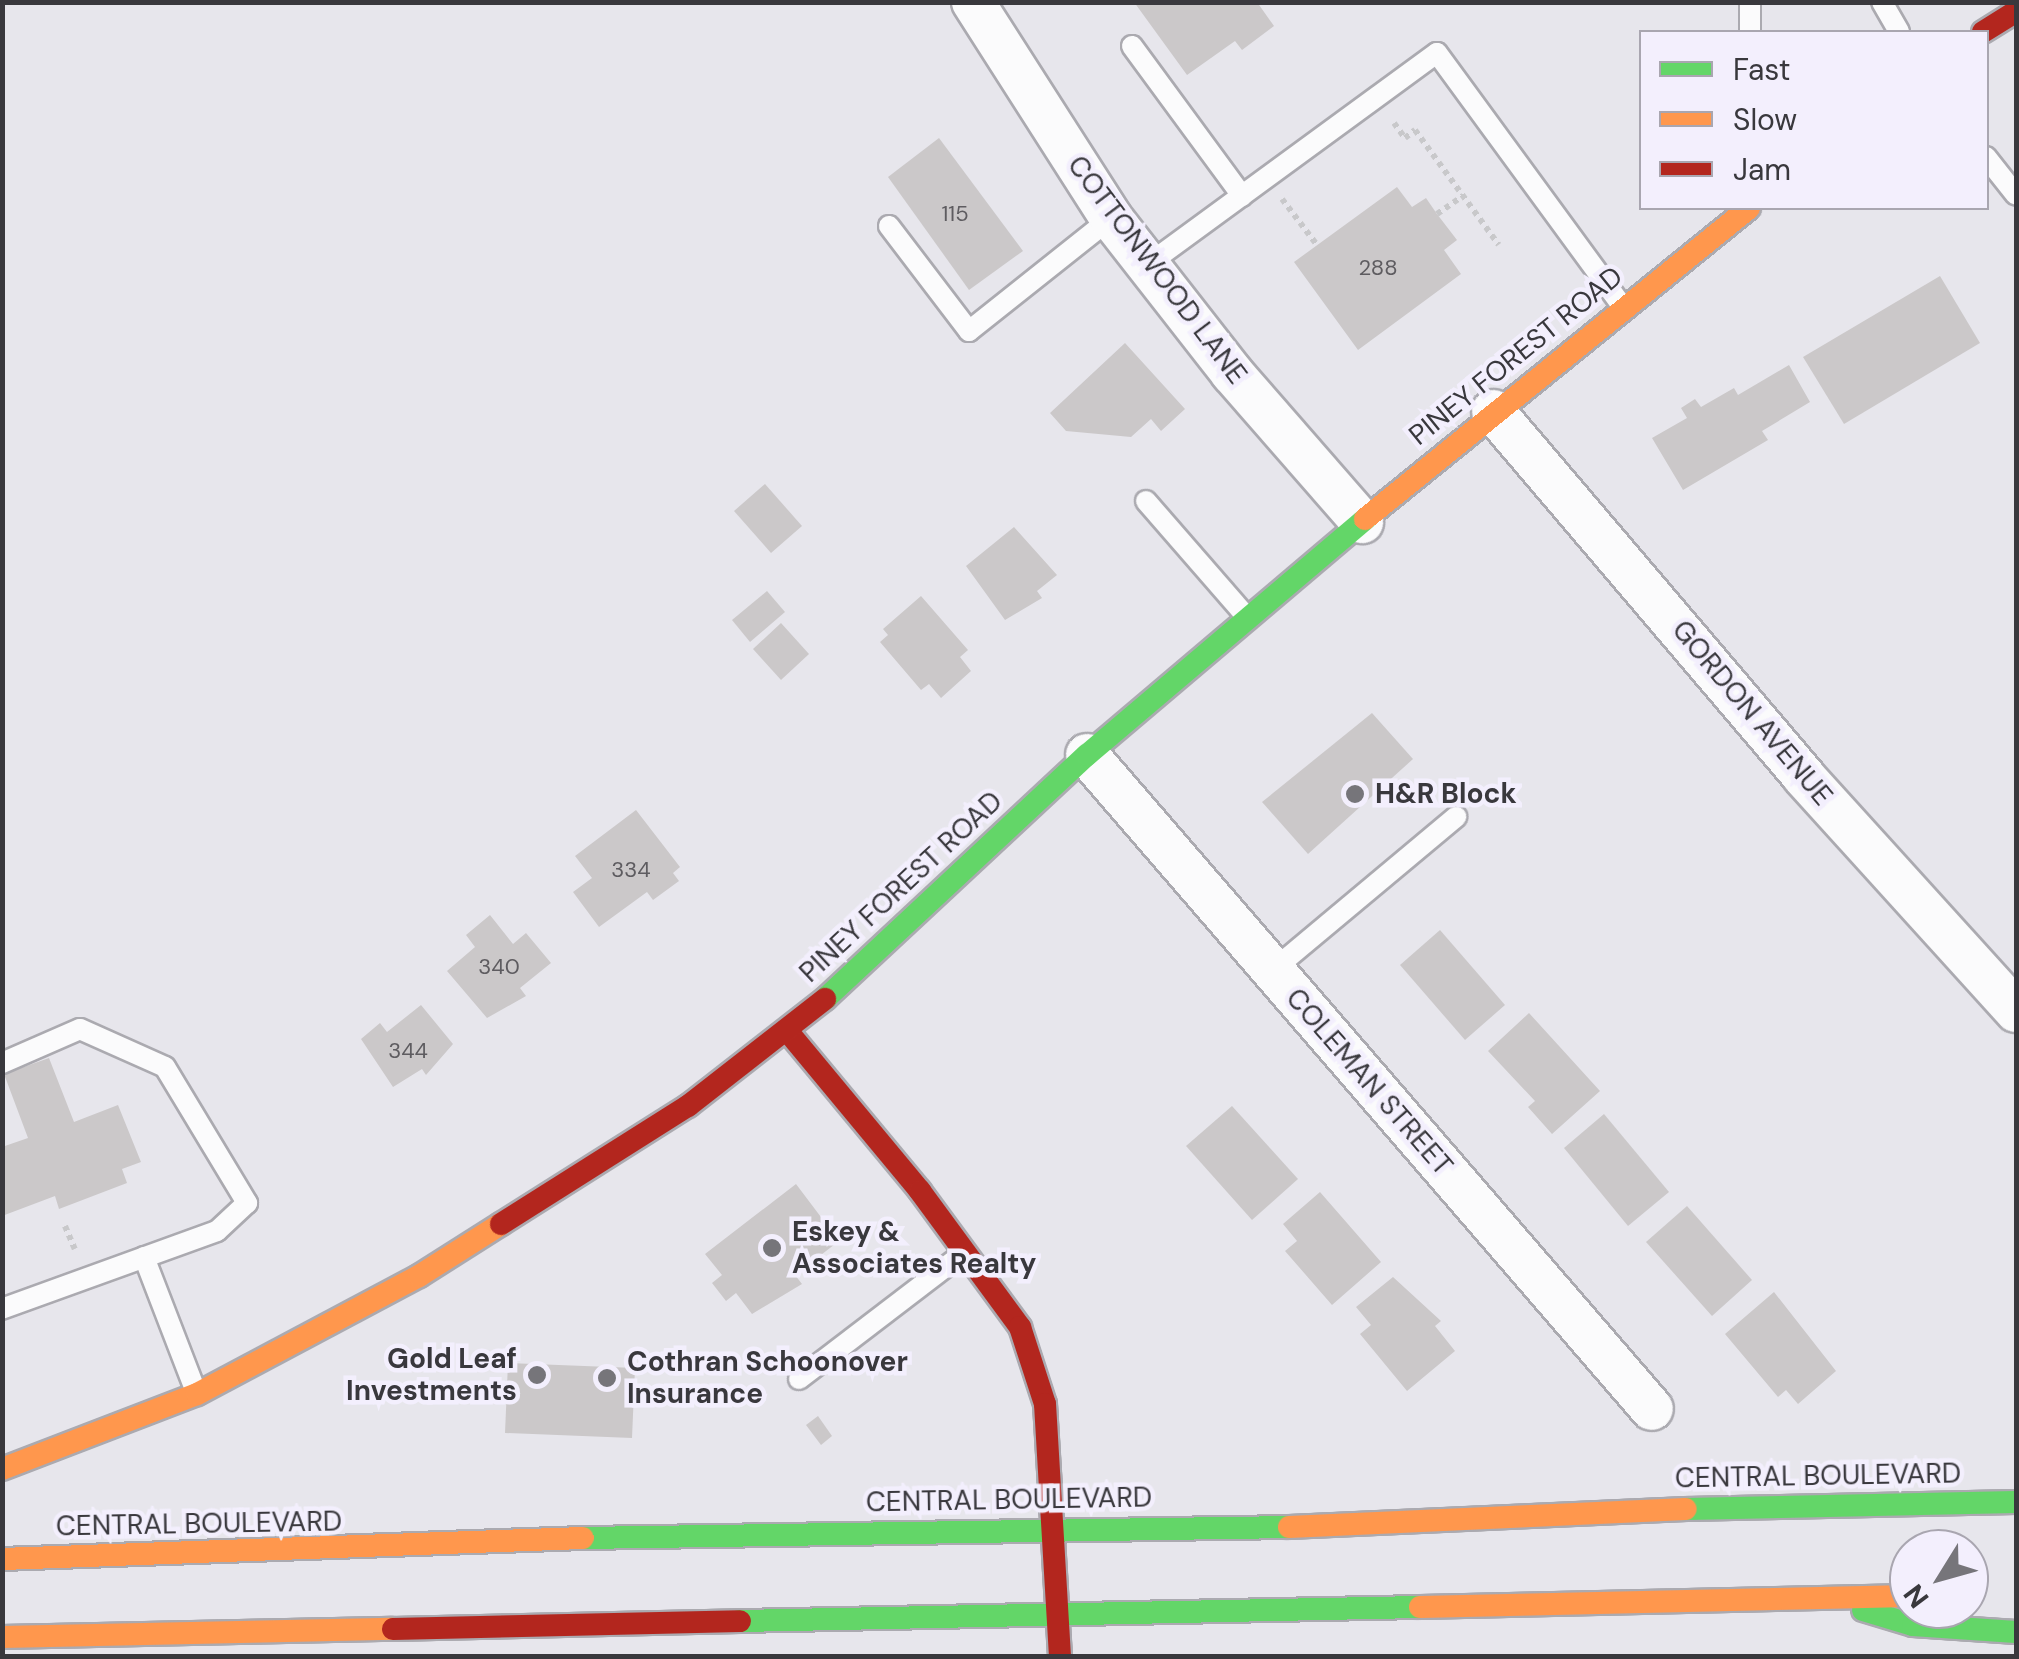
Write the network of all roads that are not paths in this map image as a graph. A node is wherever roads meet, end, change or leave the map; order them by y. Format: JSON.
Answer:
{"nodes":[{"id":1,"x":973,"y":2,"type":"edge"},
{"id":2,"x":1750,"y":2,"type":"edge"},
{"id":3,"x":1882,"y":2,"type":"edge"},
{"id":4,"x":1982,"y":2,"type":"edge"},
{"id":5,"x":2016,"y":11,"type":"edge"},
{"id":6,"x":1750,"y":30,"type":"edge"},
{"id":7,"x":1897,"y":30,"type":"edge"},
{"id":8,"x":1995,"y":32,"type":"edge"},
{"id":9,"x":1132,"y":46,"type":"dead end"},
{"id":10,"x":1989,"y":161,"type":"edge"},
{"id":11,"x":1242,"y":196,"type":"junction"},
{"id":12,"x":2016,"y":196,"type":"edge"},
{"id":13,"x":1746,"y":210,"type":"edge"},
{"id":14,"x":1111,"y":218,"type":"junction"},
{"id":15,"x":890,"y":226,"type":"dead end"},
{"id":16,"x":1147,"y":265,"type":"junction"},
{"id":17,"x":1623,"y":308,"type":"junction"},
{"id":18,"x":1493,"y":411,"type":"junction"},
{"id":19,"x":1146,"y":502,"type":"dead end"},
{"id":20,"x":1362,"y":522,"type":"junction"},
{"id":21,"x":1248,"y":618,"type":"junction"},
{"id":22,"x":1087,"y":755,"type":"junction"},
{"id":23,"x":1456,"y":817,"type":"dead end"},
{"id":24,"x":1273,"y":970,"type":"junction"},
{"id":25,"x":2016,"y":1011,"type":"edge"},
{"id":26,"x":789,"y":1033,"type":"junction"},
{"id":27,"x":2,"y":1063,"type":"edge"},
{"id":28,"x":967,"y":1251,"type":"junction"},
{"id":29,"x":144,"y":1258,"type":"junction"},
{"id":30,"x":2,"y":1309,"type":"edge"},
{"id":31,"x":799,"y":1379,"type":"dead end"},
{"id":32,"x":197,"y":1394,"type":"junction"},
{"id":33,"x":1652,"y":1409,"type":"dead end"},
{"id":34,"x":2,"y":1469,"type":"edge"},
{"id":35,"x":2016,"y":1502,"type":"edge"},
{"id":36,"x":1055,"y":1528,"type":"junction"},
{"id":37,"x":2,"y":1558,"type":"edge"},
{"id":38,"x":1889,"y":1596,"type":"edge"},
{"id":39,"x":1822,"y":1598,"type":"junction"},
{"id":40,"x":1059,"y":1613,"type":"junction"},
{"id":41,"x":836,"y":1618,"type":"junction"},
{"id":42,"x":374,"y":1629,"type":"junction"},
{"id":43,"x":2016,"y":1632,"type":"edge"},
{"id":44,"x":2,"y":1637,"type":"edge"},
{"id":45,"x":907,"y":1642,"type":"dead end"},
{"id":46,"x":375,"y":1656,"type":"edge"},
{"id":47,"x":1060,"y":1656,"type":"edge"}],
"edges":[{"from":1,"to":14,"type":"street","name":"COTTONWOOD LANE"},
{"from":2,"to":6,"type":"lane"},
{"from":3,"to":7,"type":"lane"},
{"from":4,"to":8,"type":"lane"},
{"from":5,"to":8,"type":"main road"},
{"from":9,"to":11,"type":"lane"},
{"from":10,"to":12,"type":"lane"},
{"from":11,"to":16,"type":"lane"},
{"from":11,"to":17,"type":"lane"},
{"from":13,"to":17,"type":"main road","name":"PINEY FOREST ROAD"},
{"from":14,"to":15,"type":"lane"},
{"from":14,"to":16,"type":"street","name":"COTTONWOOD LANE"},
{"from":16,"to":20,"type":"street","name":"COTTONWOOD LANE"},
{"from":17,"to":18,"type":"main road","name":"PINEY FOREST ROAD"},
{"from":18,"to":20,"type":"main road","name":"PINEY FOREST ROAD"},
{"from":18,"to":25,"type":"street","name":"GORDON AVENUE"},
{"from":19,"to":21,"type":"lane"},
{"from":20,"to":21,"type":"main road","name":"PINEY FOREST ROAD"},
{"from":21,"to":22,"type":"main road","name":"PINEY FOREST ROAD"},
{"from":22,"to":24,"type":"street","name":"COLEMAN STREET"},
{"from":22,"to":26,"type":"main road","name":"PINEY FOREST ROAD"},
{"from":23,"to":24,"type":"lane"},
{"from":24,"to":33,"type":"street","name":"COLEMAN STREET"},
{"from":26,"to":28,"type":"main road"},
{"from":26,"to":32,"type":"main road","name":"PINEY FOREST ROAD"},
{"from":27,"to":29,"type":"lane"},
{"from":28,"to":31,"type":"lane"},
{"from":28,"to":36,"type":"main road"},
{"from":29,"to":30,"type":"lane"},
{"from":29,"to":32,"type":"lane"},
{"from":32,"to":34,"type":"main road","name":"PINEY FOREST ROAD"},
{"from":35,"to":36,"type":"main road","name":"CENTRAL BOULEVARD"},
{"from":36,"to":37,"type":"main road","name":"CENTRAL BOULEVARD"},
{"from":36,"to":40,"type":"main road"},
{"from":38,"to":39,"type":"main road"},
{"from":39,"to":40,"type":"main road"},
{"from":39,"to":43,"type":"main road"},
{"from":40,"to":41,"type":"main road"},
{"from":40,"to":47,"type":"main road"},
{"from":41,"to":42,"type":"main road"},
{"from":41,"to":45,"type":"main road"},
{"from":42,"to":44,"type":"main road"},
{"from":42,"to":46,"type":"lane"}]}
